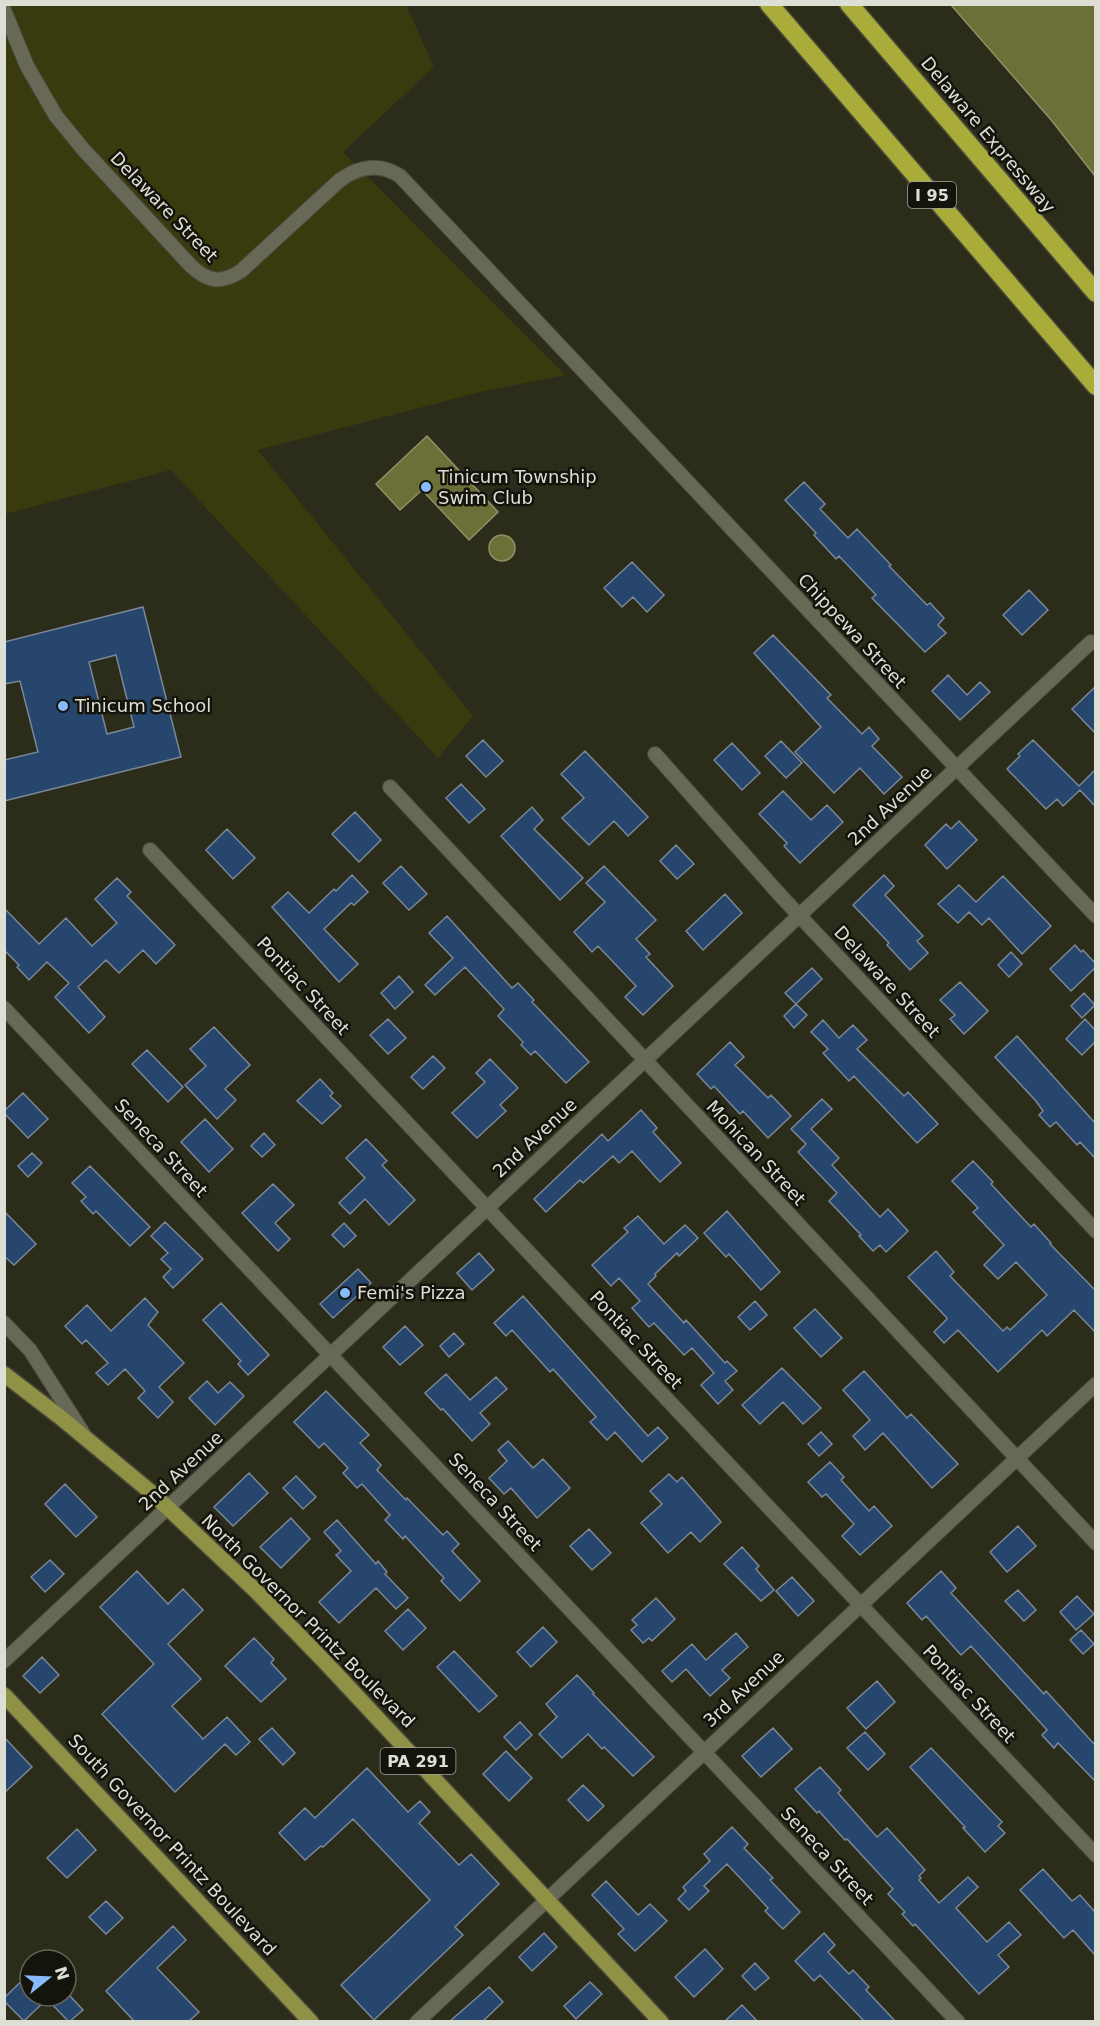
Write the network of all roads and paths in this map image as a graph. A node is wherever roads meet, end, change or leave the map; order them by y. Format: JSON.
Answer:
{"nodes":[{"id":1,"x":769,"y":4,"type":"edge"},
{"id":2,"x":849,"y":4,"type":"edge"},
{"id":3,"x":4,"y":10,"type":"edge"},
{"id":4,"x":1095,"y":293,"type":"edge"},
{"id":5,"x":582,"y":370,"type":"joint"},
{"id":6,"x":1095,"y":386,"type":"edge"},
{"id":7,"x":1091,"y":642,"type":"dead end"},
{"id":8,"x":655,"y":754,"type":"dead end"},
{"id":9,"x":957,"y":768,"type":"junction"},
{"id":10,"x":390,"y":788,"type":"dead end"},
{"id":11,"x":150,"y":850,"type":"dead end"},
{"id":12,"x":800,"y":915,"type":"junction"},
{"id":13,"x":1095,"y":916,"type":"edge"},
{"id":14,"x":4,"y":1008,"type":"edge"},
{"id":15,"x":645,"y":1060,"type":"junction"},
{"id":16,"x":487,"y":1208,"type":"junction"},
{"id":17,"x":1095,"y":1231,"type":"edge"},
{"id":18,"x":4,"y":1323,"type":"edge"},
{"id":19,"x":331,"y":1355,"type":"junction"},
{"id":20,"x":4,"y":1374,"type":"edge"},
{"id":21,"x":1095,"y":1384,"type":"edge"},
{"id":22,"x":87,"y":1439,"type":"junction"},
{"id":23,"x":1016,"y":1458,"type":"junction"},
{"id":24,"x":168,"y":1508,"type":"junction"},
{"id":25,"x":1095,"y":1543,"type":"edge"},
{"id":26,"x":860,"y":1605,"type":"junction"},
{"id":27,"x":4,"y":1661,"type":"edge"},
{"id":28,"x":4,"y":1695,"type":"edge"},
{"id":29,"x":704,"y":1752,"type":"junction"},
{"id":30,"x":1095,"y":1855,"type":"edge"},
{"id":31,"x":547,"y":1899,"type":"junction"},
{"id":32,"x":311,"y":2022,"type":"edge"},
{"id":33,"x":417,"y":2022,"type":"edge"},
{"id":34,"x":661,"y":2022,"type":"edge"},
{"id":35,"x":958,"y":2022,"type":"edge"}],
"edges":[{"from":1,"to":6,"type":"highway","number":"I 95"},
{"from":2,"to":4,"type":"highway","name":"Delaware Expressway"},
{"from":3,"to":5,"type":"street","name":"Delaware Street"},
{"from":5,"to":9,"type":"street","name":"Chippewa Street"},
{"from":7,"to":9,"type":"street","name":"2nd Avenue"},
{"from":8,"to":12,"type":"street","name":"Delaware Street"},
{"from":9,"to":12,"type":"street","name":"2nd Avenue"},
{"from":9,"to":13,"type":"street","name":"Chippewa Street"},
{"from":10,"to":15,"type":"street","name":"Mohican Street"},
{"from":11,"to":16,"type":"street","name":"Pontiac Street"},
{"from":12,"to":15,"type":"street","name":"2nd Avenue"},
{"from":12,"to":17,"type":"street","name":"Delaware Street"},
{"from":14,"to":19,"type":"street","name":"Seneca Street"},
{"from":15,"to":16,"type":"street","name":"2nd Avenue"},
{"from":15,"to":23,"type":"street","name":"Mohican Street"},
{"from":16,"to":19,"type":"street","name":"2nd Avenue"},
{"from":16,"to":26,"type":"street","name":"Pontiac Street"},
{"from":18,"to":22,"type":"street"},
{"from":19,"to":24,"type":"street","name":"2nd Avenue"},
{"from":19,"to":29,"type":"street","name":"Seneca Street"},
{"from":20,"to":22,"type":"main road","name":"North Governor Printz Boulevard","number":"PA 291"},
{"from":21,"to":23,"type":"street","name":"3rd Avenue"},
{"from":22,"to":24,"type":"main road","name":"North Governor Printz Boulevard","number":"PA 291"},
{"from":23,"to":25,"type":"street","name":"Mohican Street"},
{"from":23,"to":26,"type":"street","name":"3rd Avenue"},
{"from":24,"to":27,"type":"street","name":"2nd Avenue"},
{"from":24,"to":31,"type":"main road","name":"North Governor Printz Boulevard","number":"PA 291"},
{"from":26,"to":29,"type":"street","name":"3rd Avenue"},
{"from":26,"to":30,"type":"street","name":"Pontiac Street"},
{"from":28,"to":32,"type":"main road","name":"South Governor Printz Boulevard"},
{"from":29,"to":31,"type":"street","name":"3rd Avenue"},
{"from":29,"to":35,"type":"street","name":"Seneca Street"},
{"from":31,"to":33,"type":"street","name":"3rd Avenue"},
{"from":31,"to":34,"type":"main road","name":"North Governor Printz Boulevard","number":"PA 291"}]}
